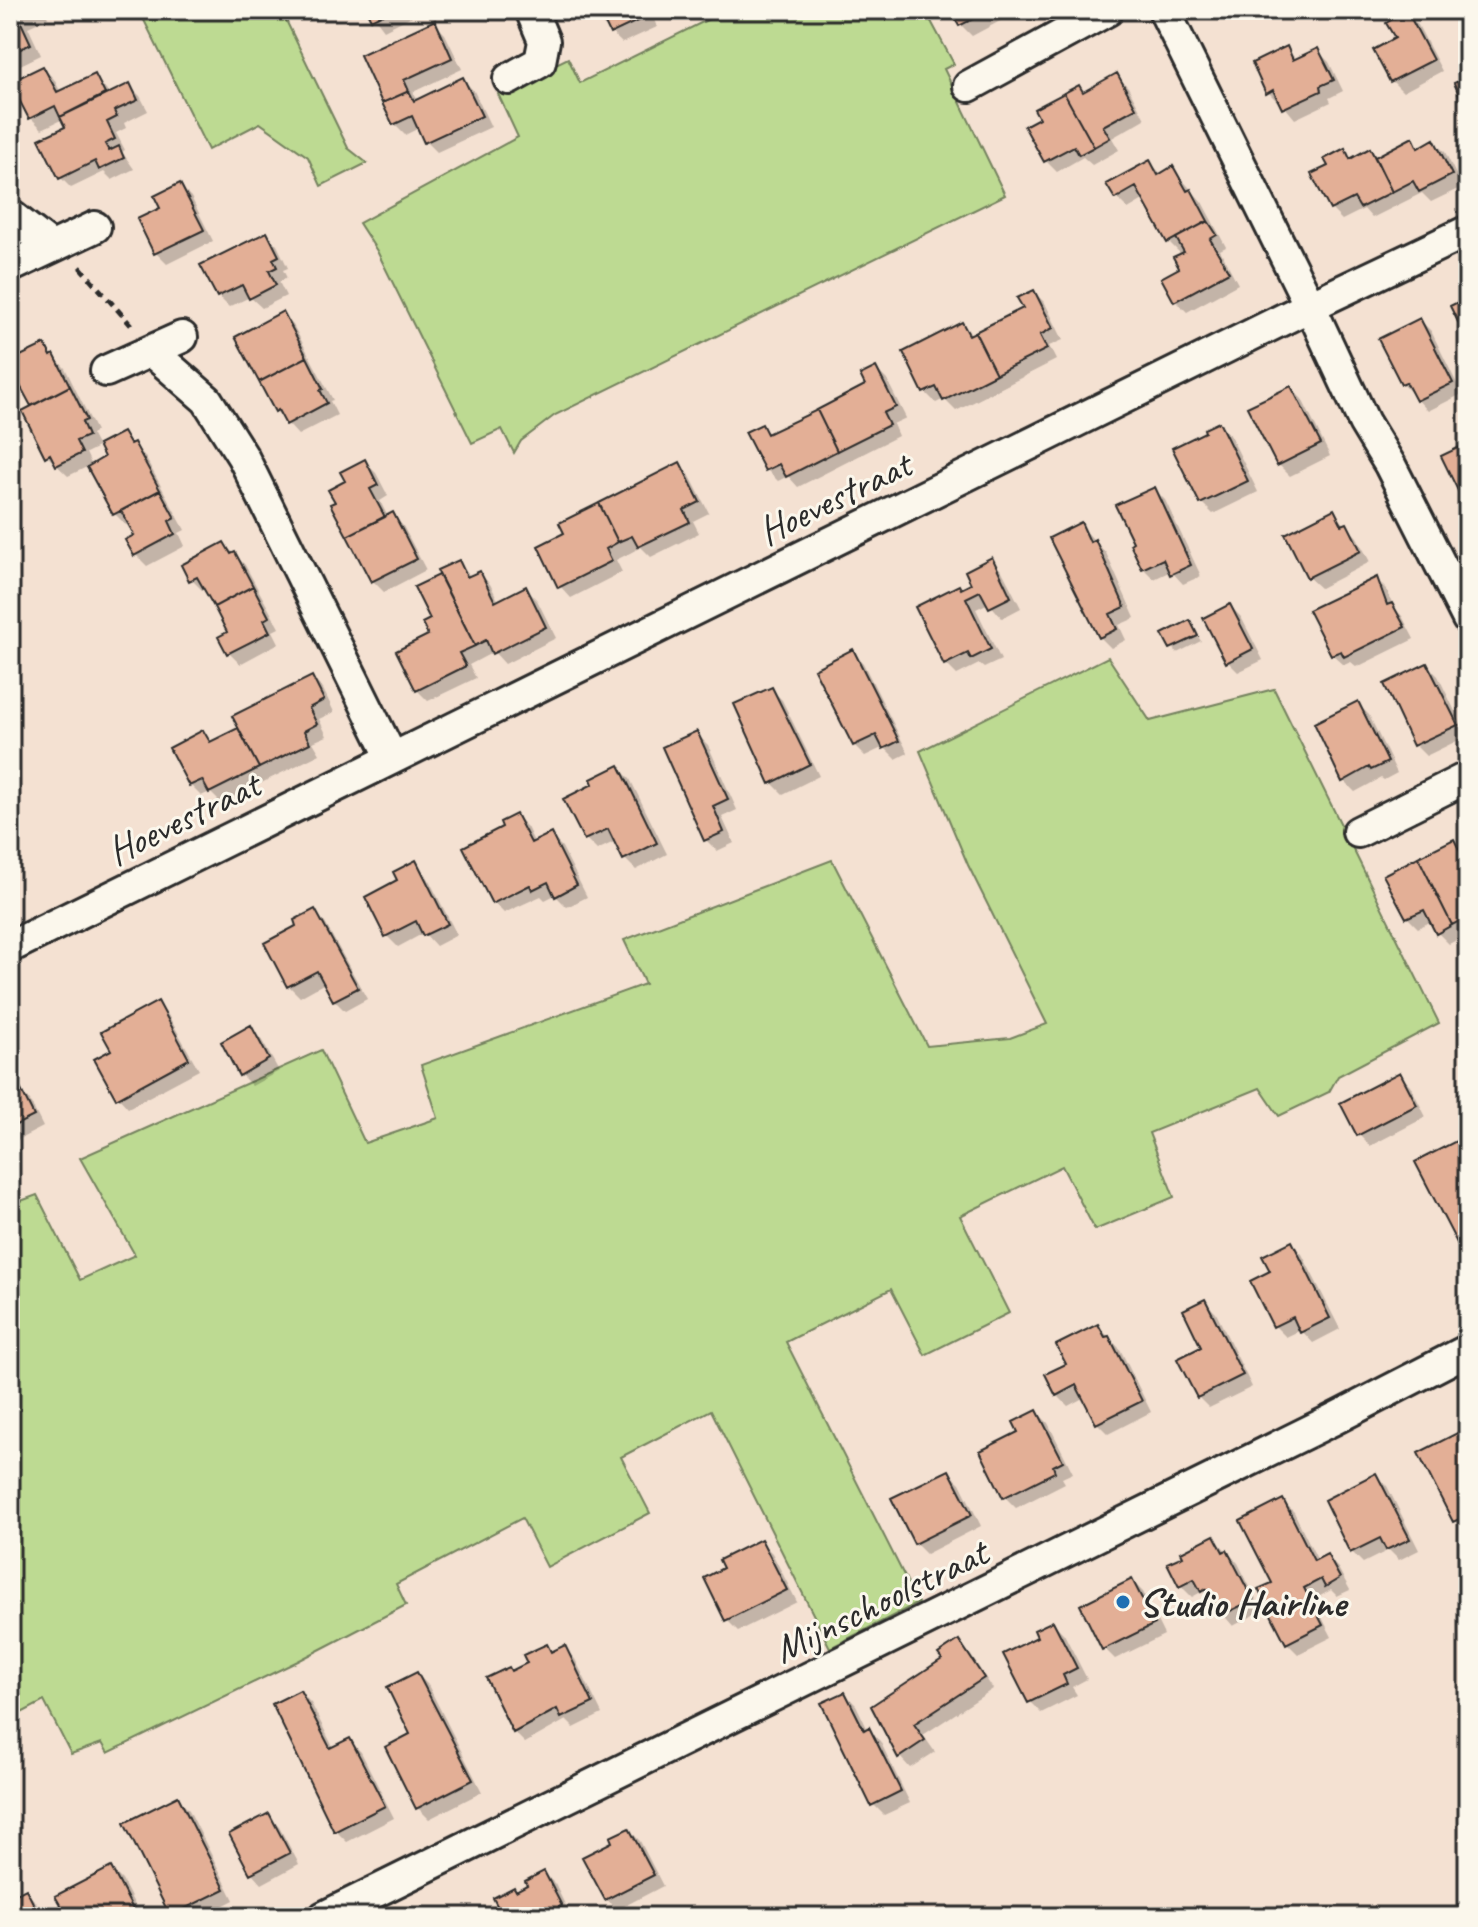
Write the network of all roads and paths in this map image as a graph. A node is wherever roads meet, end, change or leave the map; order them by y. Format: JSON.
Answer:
{"nodes":[{"id":1,"x":531,"y":10,"type":"edge"},
{"id":2,"x":1108,"y":10,"type":"edge"},
{"id":3,"x":1164,"y":10,"type":"edge"},
{"id":4,"x":509,"y":79,"type":"dead end"},
{"id":5,"x":969,"y":86,"type":"dead end"},
{"id":6,"x":10,"y":215,"type":"edge"},
{"id":7,"x":95,"y":227,"type":"dead end"},
{"id":8,"x":1468,"y":231,"type":"edge"},
{"id":9,"x":50,"y":246,"type":"junction"},
{"id":10,"x":12,"y":266,"type":"edge"},
{"id":11,"x":1310,"y":306,"type":"junction"},
{"id":12,"x":182,"y":337,"type":"dead end"},
{"id":13,"x":151,"y":351,"type":"junction"},
{"id":14,"x":106,"y":371,"type":"dead end"},
{"id":15,"x":1468,"y":619,"type":"edge"},
{"id":16,"x":392,"y":758,"type":"junction"},
{"id":17,"x":1468,"y":777,"type":"edge"},
{"id":18,"x":1358,"y":832,"type":"dead end"},
{"id":19,"x":10,"y":947,"type":"edge"},
{"id":20,"x":1468,"y":1350,"type":"edge"},
{"id":21,"x":324,"y":1917,"type":"edge"}],
"edges":[{"from":1,"to":4,"type":"street"},
{"from":2,"to":5,"type":"street"},
{"from":3,"to":11,"type":"street"},
{"from":6,"to":9,"type":"street"},
{"from":7,"to":9,"type":"street"},
{"from":8,"to":11,"type":"street","name":"Hoevestraat"},
{"from":9,"to":10,"type":"street"},
{"from":9,"to":13,"type":"path"},
{"from":11,"to":15,"type":"street"},
{"from":11,"to":16,"type":"street","name":"Hoevestraat"},
{"from":12,"to":13,"type":"street"},
{"from":13,"to":14,"type":"street"},
{"from":13,"to":16,"type":"street"},
{"from":16,"to":19,"type":"street","name":"Hoevestraat"},
{"from":17,"to":18,"type":"street"},
{"from":20,"to":21,"type":"street","name":"Mijnschoolstraat"}]}
